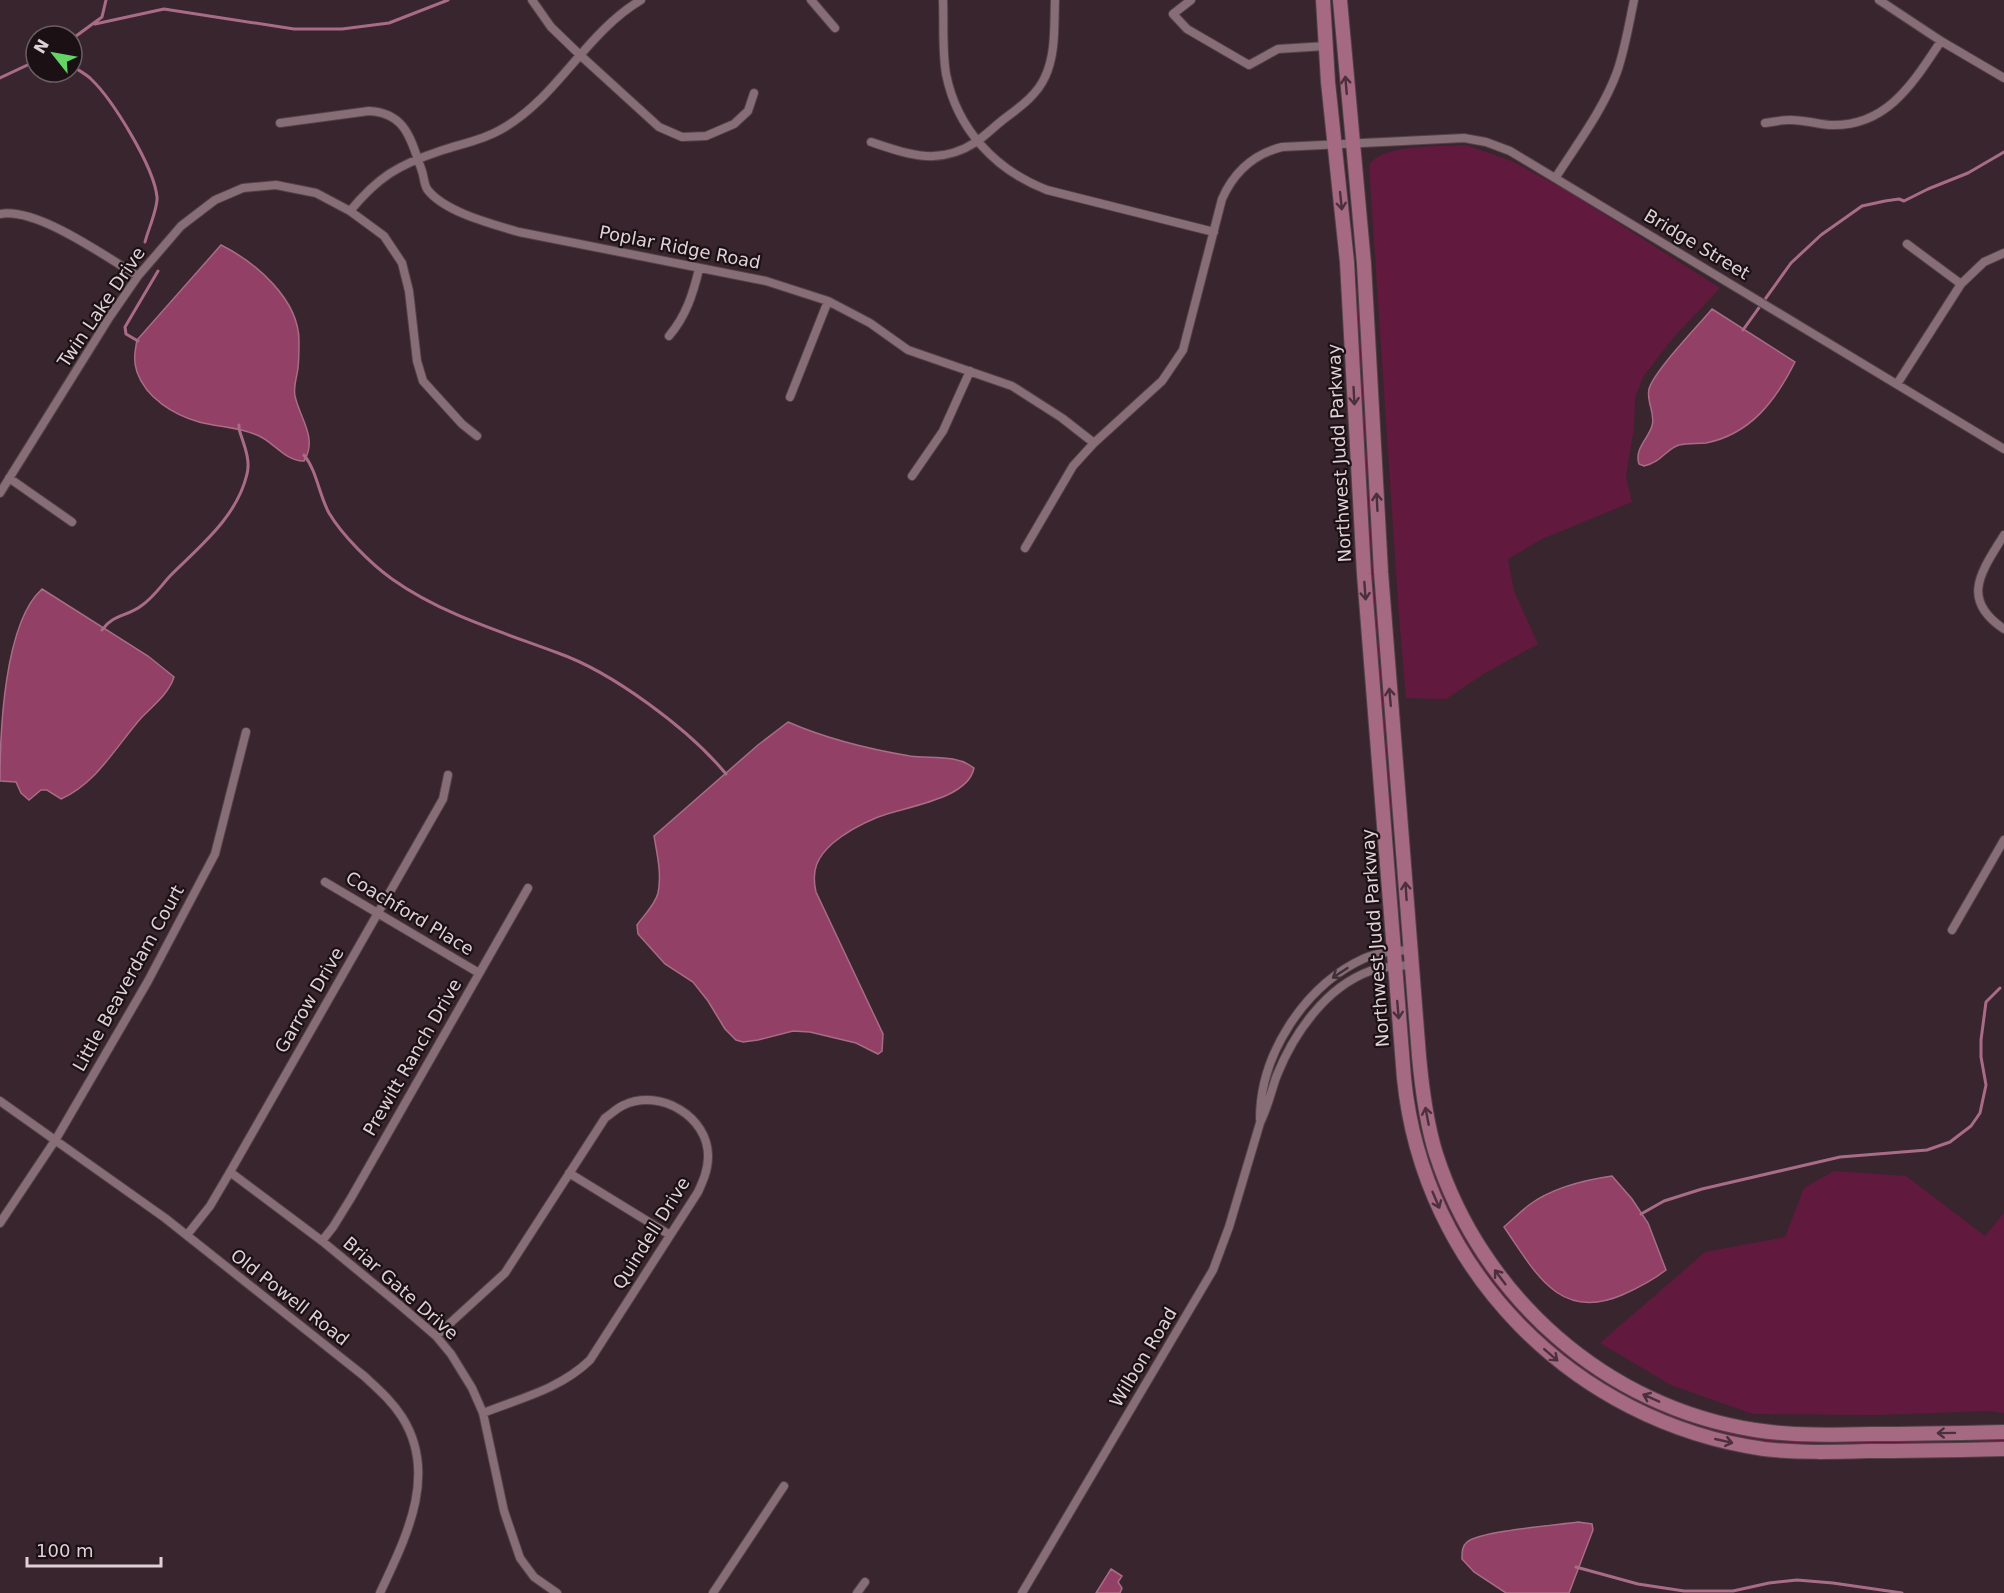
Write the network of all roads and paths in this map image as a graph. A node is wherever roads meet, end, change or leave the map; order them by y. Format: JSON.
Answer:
{"nodes":[{"id":1,"x":532,"y":0,"type":"edge"},
{"id":2,"x":641,"y":0,"type":"edge"},
{"id":3,"x":811,"y":0,"type":"edge"},
{"id":4,"x":943,"y":0,"type":"edge"},
{"id":5,"x":1055,"y":0,"type":"edge"},
{"id":6,"x":1191,"y":0,"type":"edge"},
{"id":7,"x":1323,"y":0,"type":"edge"},
{"id":8,"x":1340,"y":0,"type":"edge"},
{"id":9,"x":1634,"y":0,"type":"edge"},
{"id":10,"x":1880,"y":0,"type":"edge"},
{"id":11,"x":835,"y":28,"type":"dead end"},
{"id":12,"x":1941,"y":41,"type":"junction"},
{"id":13,"x":1326,"y":46,"type":"junction"},
{"id":14,"x":580,"y":55,"type":"junction"},
{"id":15,"x":2004,"y":78,"type":"edge"},
{"id":16,"x":754,"y":93,"type":"dead end"},
{"id":17,"x":280,"y":123,"type":"dead end"},
{"id":18,"x":1765,"y":123,"type":"dead end"},
{"id":19,"x":976,"y":141,"type":"junction"},
{"id":20,"x":871,"y":142,"type":"dead end"},
{"id":21,"x":1335,"y":143,"type":"junction"},
{"id":22,"x":1352,"y":143,"type":"junction"},
{"id":23,"x":417,"y":160,"type":"junction"},
{"id":24,"x":1556,"y":177,"type":"junction"},
{"id":25,"x":350,"y":211,"type":"junction"},
{"id":26,"x":0,"y":214,"type":"edge"},
{"id":27,"x":1214,"y":232,"type":"junction"},
{"id":28,"x":1907,"y":244,"type":"dead end"},
{"id":29,"x":2004,"y":253,"type":"edge"},
{"id":30,"x":699,"y":268,"type":"junction"},
{"id":31,"x":138,"y":276,"type":"junction"},
{"id":32,"x":1961,"y":284,"type":"junction"},
{"id":33,"x":828,"y":301,"type":"junction"},
{"id":34,"x":669,"y":336,"type":"dead end"},
{"id":35,"x":970,"y":371,"type":"junction"},
{"id":36,"x":1897,"y":384,"type":"junction"},
{"id":37,"x":790,"y":397,"type":"dead end"},
{"id":38,"x":477,"y":436,"type":"dead end"},
{"id":39,"x":1094,"y":444,"type":"junction"},
{"id":40,"x":2004,"y":449,"type":"edge"},
{"id":41,"x":912,"y":476,"type":"dead end"},
{"id":42,"x":9,"y":478,"type":"junction"},
{"id":43,"x":0,"y":493,"type":"edge"},
{"id":44,"x":72,"y":522,"type":"dead end"},
{"id":45,"x":2004,"y":535,"type":"edge"},
{"id":46,"x":1025,"y":548,"type":"dead end"},
{"id":47,"x":2004,"y":629,"type":"edge"},
{"id":48,"x":246,"y":732,"type":"dead end"},
{"id":49,"x":448,"y":775,"type":"dead end"},
{"id":50,"x":2004,"y":840,"type":"edge"},
{"id":51,"x":325,"y":882,"type":"dead end"},
{"id":52,"x":528,"y":888,"type":"dead end"},
{"id":53,"x":377,"y":913,"type":"junction"},
{"id":54,"x":1952,"y":930,"type":"dead end"},
{"id":55,"x":1410,"y":950,"type":"junction"},
{"id":56,"x":1394,"y":959,"type":"junction"},
{"id":57,"x":1411,"y":965,"type":"junction"},
{"id":58,"x":479,"y":973,"type":"junction"},
{"id":59,"x":0,"y":1101,"type":"edge"},
{"id":60,"x":1260,"y":1123,"type":"junction"},
{"id":61,"x":56,"y":1139,"type":"junction"},
{"id":62,"x":230,"y":1172,"type":"junction"},
{"id":63,"x":570,"y":1173,"type":"junction"},
{"id":64,"x":0,"y":1223,"type":"edge"},
{"id":65,"x":187,"y":1235,"type":"junction"},
{"id":66,"x":670,"y":1235,"type":"junction"},
{"id":67,"x":322,"y":1241,"type":"junction"},
{"id":68,"x":436,"y":1336,"type":"junction"},
{"id":69,"x":483,"y":1413,"type":"junction"},
{"id":70,"x":2004,"y":1432,"type":"edge"},
{"id":71,"x":2004,"y":1449,"type":"edge"},
{"id":72,"x":784,"y":1486,"type":"dead end"},
{"id":73,"x":865,"y":1582,"type":"dead end"},
{"id":74,"x":380,"y":1593,"type":"edge"},
{"id":75,"x":557,"y":1593,"type":"edge"},
{"id":76,"x":712,"y":1593,"type":"edge"},
{"id":77,"x":857,"y":1593,"type":"edge"},
{"id":78,"x":1022,"y":1593,"type":"edge"}],
"edges":[{"from":1,"to":14,"type":"street"},
{"from":2,"to":14,"type":"street"},
{"from":3,"to":11,"type":"street"},
{"from":4,"to":19,"type":"street"},
{"from":5,"to":19,"type":"street"},
{"from":6,"to":13,"type":"street"},
{"from":7,"to":13,"type":"highway","name":"Northwest Judd Parkway"},
{"from":22,"to":8,"type":"highway","name":"Northwest Judd Parkway","one_way":true},
{"from":9,"to":24,"type":"street"},
{"from":10,"to":12,"type":"street"},
{"from":12,"to":15,"type":"street"},
{"from":12,"to":18,"type":"street"},
{"from":13,"to":21,"type":"highway","name":"Northwest Judd Parkway"},
{"from":14,"to":16,"type":"street"},
{"from":14,"to":23,"type":"street"},
{"from":17,"to":23,"type":"street","name":"Poplar Ridge Road"},
{"from":19,"to":20,"type":"street"},
{"from":19,"to":27,"type":"street"},
{"from":21,"to":22,"type":"street","name":"Bridge Street"},
{"from":21,"to":27,"type":"street","name":"Bridge Street"},
{"from":21,"to":56,"type":"highway","name":"Northwest Judd Parkway","one_way":true},
{"from":22,"to":24,"type":"street","name":"Bridge Street"},
{"from":55,"to":22,"type":"highway","name":"Northwest Judd Parkway","one_way":true},
{"from":23,"to":25,"type":"street"},
{"from":23,"to":30,"type":"street","name":"Poplar Ridge Road"},
{"from":24,"to":36,"type":"street","name":"Bridge Street"},
{"from":25,"to":31,"type":"street","name":"Twin Lake Drive"},
{"from":25,"to":38,"type":"street","name":"Twin Lake Drive"},
{"from":26,"to":31,"type":"street"},
{"from":27,"to":39,"type":"street","name":"Bridge Street"},
{"from":28,"to":32,"type":"street"},
{"from":29,"to":32,"type":"street"},
{"from":30,"to":33,"type":"street","name":"Poplar Ridge Road"},
{"from":30,"to":34,"type":"street"},
{"from":31,"to":42,"type":"street","name":"Twin Lake Drive"},
{"from":32,"to":36,"type":"street"},
{"from":33,"to":35,"type":"street","name":"Poplar Ridge Road"},
{"from":33,"to":37,"type":"street"},
{"from":35,"to":39,"type":"street","name":"Poplar Ridge Road"},
{"from":35,"to":41,"type":"street"},
{"from":36,"to":40,"type":"street","name":"Bridge Street"},
{"from":39,"to":46,"type":"street","name":"Bridge Street"},
{"from":42,"to":43,"type":"street","name":"Twin Lake Drive"},
{"from":42,"to":44,"type":"street"},
{"from":45,"to":47,"type":"street"},
{"from":48,"to":61,"type":"street","name":"Little Beaverdam Court"},
{"from":49,"to":53,"type":"street","name":"Garrow Drive"},
{"from":50,"to":54,"type":"street"},
{"from":51,"to":53,"type":"street","name":"Coachford Place"},
{"from":52,"to":58,"type":"street","name":"Prewitt Ranch Drive"},
{"from":53,"to":58,"type":"street","name":"Coachford Place"},
{"from":53,"to":62,"type":"street","name":"Garrow Drive"},
{"from":55,"to":56,"type":"street","name":"Wilbon Road"},
{"from":55,"to":57,"type":"highway","name":"Northwest Judd Parkway"},
{"from":56,"to":57,"type":"street","name":"Wilbon Road"},
{"from":56,"to":60,"type":"street","name":"Wilbon Road"},
{"from":56,"to":60,"type":"street","name":"Wilbon Road","one_way":true},
{"from":56,"to":71,"type":"highway","name":"Northwest Judd Parkway","one_way":true},
{"from":70,"to":57,"type":"highway","name":"Northwest Judd Parkway","one_way":true},
{"from":58,"to":67,"type":"street","name":"Prewitt Ranch Drive"},
{"from":59,"to":61,"type":"street","name":"Old Powell Road"},
{"from":60,"to":78,"type":"street","name":"Wilbon Road"},
{"from":61,"to":64,"type":"street","name":"Little Beaverdam Court"},
{"from":61,"to":65,"type":"street","name":"Old Powell Road"},
{"from":62,"to":65,"type":"street","name":"Garrow Drive"},
{"from":62,"to":67,"type":"street","name":"Briar Gate Drive"},
{"from":63,"to":66,"type":"street"},
{"from":63,"to":66,"type":"street","name":"Quindell Drive"},
{"from":63,"to":68,"type":"street","name":"Quindell Drive"},
{"from":65,"to":74,"type":"street","name":"Old Powell Road"},
{"from":66,"to":69,"type":"street","name":"Quindell Drive"},
{"from":67,"to":68,"type":"street","name":"Briar Gate Drive"},
{"from":68,"to":69,"type":"street","name":"Briar Gate Drive"},
{"from":69,"to":75,"type":"street","name":"Briar Gate Drive"},
{"from":72,"to":76,"type":"street"},
{"from":73,"to":77,"type":"street"}]}
